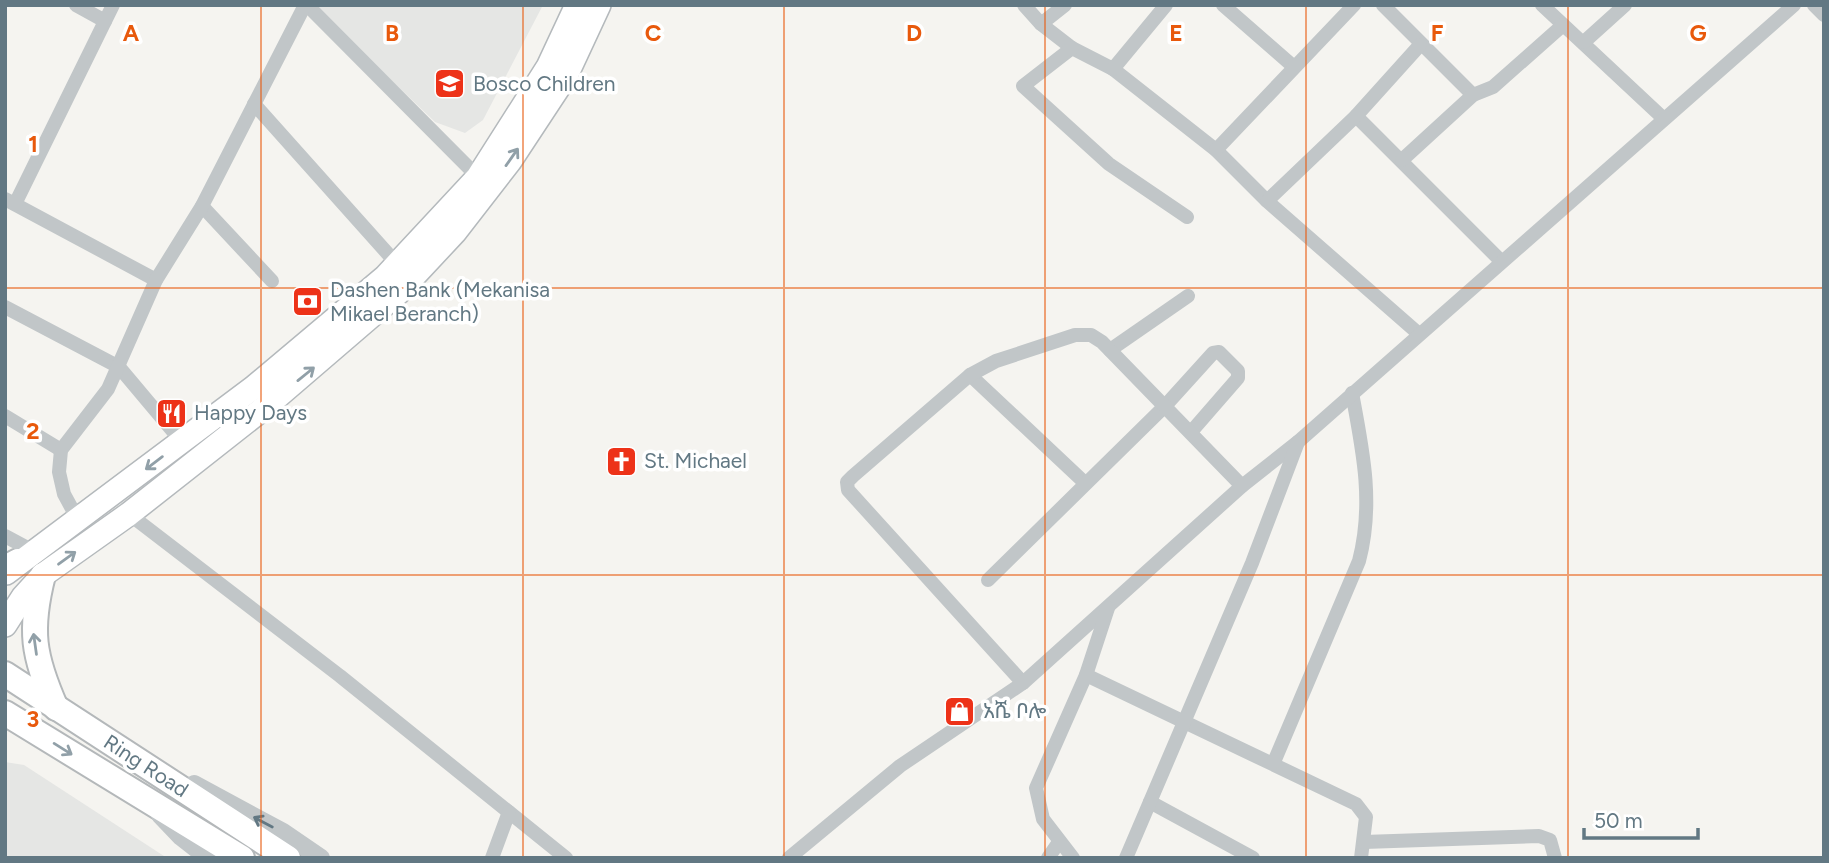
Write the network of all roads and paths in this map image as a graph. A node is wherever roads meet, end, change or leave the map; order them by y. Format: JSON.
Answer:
{"nodes":[{"id":1,"x":76,"y":5,"type":"edge"},
{"id":2,"x":113,"y":5,"type":"edge"},
{"id":3,"x":306,"y":5,"type":"edge"},
{"id":4,"x":576,"y":5,"type":"edge"},
{"id":5,"x":598,"y":5,"type":"edge"},
{"id":6,"x":1024,"y":5,"type":"edge"},
{"id":7,"x":1065,"y":5,"type":"edge"},
{"id":8,"x":1166,"y":5,"type":"edge"},
{"id":9,"x":1223,"y":5,"type":"edge"},
{"id":10,"x":1354,"y":5,"type":"edge"},
{"id":11,"x":1383,"y":5,"type":"edge"},
{"id":12,"x":1542,"y":5,"type":"edge"},
{"id":13,"x":1625,"y":5,"type":"edge"},
{"id":14,"x":1794,"y":5,"type":"edge"},
{"id":15,"x":1814,"y":5,"type":"edge"},
{"id":16,"x":1824,"y":15,"type":"edge"},
{"id":17,"x":104,"y":21,"type":"junction"},
{"id":18,"x":1041,"y":24,"type":"junction"},
{"id":19,"x":1563,"y":24,"type":"junction"},
{"id":20,"x":1584,"y":42,"type":"junction"},
{"id":21,"x":1420,"y":45,"type":"junction"},
{"id":22,"x":1072,"y":48,"type":"junction"},
{"id":23,"x":1294,"y":67,"type":"junction"},
{"id":24,"x":1113,"y":69,"type":"junction"},
{"id":25,"x":1473,"y":95,"type":"junction"},
{"id":26,"x":254,"y":104,"type":"junction"},
{"id":27,"x":1356,"y":116,"type":"junction"},
{"id":28,"x":1663,"y":118,"type":"junction"},
{"id":29,"x":1216,"y":150,"type":"junction"},
{"id":30,"x":1402,"y":160,"type":"junction"},
{"id":31,"x":478,"y":177,"type":"junction"},
{"id":32,"x":1267,"y":201,"type":"junction"},
{"id":33,"x":10,"y":202,"type":"edge"},
{"id":34,"x":202,"y":206,"type":"junction"},
{"id":35,"x":1187,"y":217,"type":"dead end"},
{"id":36,"x":447,"y":225,"type":"junction"},
{"id":37,"x":1501,"y":261,"type":"junction"},
{"id":38,"x":397,"y":264,"type":"junction"},
{"id":39,"x":156,"y":280,"type":"junction"},
{"id":40,"x":272,"y":281,"type":"dead end"},
{"id":41,"x":1188,"y":296,"type":"dead end"},
{"id":42,"x":5,"y":307,"type":"edge"},
{"id":43,"x":1419,"y":334,"type":"junction"},
{"id":44,"x":1110,"y":350,"type":"junction"},
{"id":45,"x":119,"y":367,"type":"junction"},
{"id":46,"x":970,"y":375,"type":"junction"},
{"id":47,"x":1352,"y":393,"type":"junction"},
{"id":48,"x":1165,"y":406,"type":"junction"},
{"id":49,"x":5,"y":416,"type":"edge"},
{"id":50,"x":1191,"y":432,"type":"junction"},
{"id":51,"x":1298,"y":441,"type":"junction"},
{"id":52,"x":182,"y":442,"type":"junction"},
{"id":53,"x":61,"y":450,"type":"junction"},
{"id":54,"x":1085,"y":483,"type":"junction"},
{"id":55,"x":1242,"y":486,"type":"junction"},
{"id":56,"x":129,"y":514,"type":"junction"},
{"id":57,"x":77,"y":518,"type":"junction"},
{"id":58,"x":5,"y":536,"type":"edge"},
{"id":59,"x":15,"y":563,"type":"edge"},
{"id":60,"x":43,"y":575,"type":"junction"},
{"id":61,"x":988,"y":580,"type":"dead end"},
{"id":62,"x":1109,"y":606,"type":"junction"},
{"id":63,"x":5,"y":625,"type":"edge"},
{"id":64,"x":5,"y":674,"type":"edge"},
{"id":65,"x":1086,"y":675,"type":"junction"},
{"id":66,"x":1023,"y":683,"type":"junction"},
{"id":67,"x":56,"y":708,"type":"junction"},
{"id":68,"x":5,"y":713,"type":"edge"},
{"id":69,"x":1184,"y":723,"type":"junction"},
{"id":70,"x":1274,"y":762,"type":"junction"},
{"id":71,"x":141,"y":763,"type":"junction"},
{"id":72,"x":148,"y":802,"type":"junction"},
{"id":73,"x":1150,"y":802,"type":"junction"},
{"id":74,"x":509,"y":812,"type":"junction"},
{"id":75,"x":1059,"y":842,"type":"junction"},
{"id":76,"x":1364,"y":842,"type":"junction"},
{"id":77,"x":208,"y":858,"type":"edge"},
{"id":78,"x":242,"y":858,"type":"edge"},
{"id":79,"x":288,"y":858,"type":"edge"},
{"id":80,"x":321,"y":858,"type":"edge"},
{"id":81,"x":492,"y":858,"type":"edge"},
{"id":82,"x":566,"y":858,"type":"edge"},
{"id":83,"x":789,"y":858,"type":"edge"},
{"id":84,"x":1048,"y":858,"type":"edge"},
{"id":85,"x":1073,"y":858,"type":"edge"},
{"id":86,"x":1126,"y":858,"type":"edge"},
{"id":87,"x":1253,"y":858,"type":"edge"},
{"id":88,"x":1361,"y":858,"type":"edge"},
{"id":89,"x":1555,"y":858,"type":"edge"}],
"edges":[{"from":1,"to":17,"type":"street"},
{"from":2,"to":17,"type":"street"},
{"from":3,"to":26,"type":"street"},
{"from":3,"to":31,"type":"street"},
{"from":4,"to":31,"type":"main road"},
{"from":36,"to":5,"type":"main road","one_way":true},
{"from":6,"to":18,"type":"street"},
{"from":7,"to":18,"type":"street"},
{"from":8,"to":24,"type":"street"},
{"from":9,"to":23,"type":"street"},
{"from":10,"to":23,"type":"street"},
{"from":11,"to":21,"type":"street"},
{"from":12,"to":19,"type":"street"},
{"from":13,"to":20,"type":"street"},
{"from":14,"to":28,"type":"street"},
{"from":15,"to":16,"type":"street"},
{"from":17,"to":33,"type":"street"},
{"from":18,"to":22,"type":"street"},
{"from":19,"to":20,"type":"street"},
{"from":19,"to":25,"type":"street"},
{"from":20,"to":28,"type":"street"},
{"from":21,"to":25,"type":"street"},
{"from":21,"to":27,"type":"street"},
{"from":22,"to":24,"type":"street"},
{"from":22,"to":35,"type":"street"},
{"from":23,"to":29,"type":"street"},
{"from":24,"to":29,"type":"street"},
{"from":25,"to":30,"type":"street"},
{"from":26,"to":34,"type":"street"},
{"from":26,"to":38,"type":"street"},
{"from":27,"to":30,"type":"street"},
{"from":27,"to":32,"type":"street"},
{"from":28,"to":37,"type":"street"},
{"from":29,"to":32,"type":"street"},
{"from":30,"to":37,"type":"street"},
{"from":31,"to":36,"type":"main road"},
{"from":32,"to":43,"type":"street"},
{"from":33,"to":39,"type":"street"},
{"from":34,"to":39,"type":"street"},
{"from":34,"to":40,"type":"street"},
{"from":36,"to":38,"type":"main road"},
{"from":56,"to":36,"type":"main road","one_way":true},
{"from":37,"to":43,"type":"street"},
{"from":38,"to":52,"type":"main road"},
{"from":39,"to":45,"type":"street"},
{"from":41,"to":44,"type":"street"},
{"from":42,"to":45,"type":"street"},
{"from":43,"to":47,"type":"street"},
{"from":44,"to":46,"type":"street"},
{"from":44,"to":48,"type":"street"},
{"from":45,"to":52,"type":"street"},
{"from":45,"to":53,"type":"street"},
{"from":46,"to":54,"type":"street"},
{"from":46,"to":66,"type":"street"},
{"from":47,"to":51,"type":"street"},
{"from":47,"to":70,"type":"street"},
{"from":48,"to":50,"type":"street"},
{"from":48,"to":50,"type":"street"},
{"from":48,"to":54,"type":"street"},
{"from":49,"to":53,"type":"street"},
{"from":50,"to":55,"type":"street"},
{"from":51,"to":55,"type":"street"},
{"from":51,"to":69,"type":"street"},
{"from":52,"to":57,"type":"main road","one_way":true},
{"from":53,"to":57,"type":"street"},
{"from":54,"to":61,"type":"street"},
{"from":55,"to":62,"type":"street"},
{"from":60,"to":56,"type":"main road","one_way":true},
{"from":56,"to":74,"type":"street"},
{"from":57,"to":59,"type":"main road"},
{"from":58,"to":59,"type":"street"},
{"from":60,"to":63,"type":"main road"},
{"from":67,"to":60,"type":"highway","one_way":true},
{"from":62,"to":65,"type":"street"},
{"from":62,"to":66,"type":"street"},
{"from":64,"to":67,"type":"highway","name":"Ring Road"},
{"from":65,"to":69,"type":"street"},
{"from":65,"to":75,"type":"street"},
{"from":66,"to":83,"type":"street"},
{"from":67,"to":71,"type":"highway","name":"Ring Road"},
{"from":68,"to":72,"type":"highway","name":"Ring Road","one_way":true},
{"from":69,"to":70,"type":"street"},
{"from":69,"to":73,"type":"street"},
{"from":70,"to":76,"type":"street"},
{"from":71,"to":79,"type":"highway","name":"Ring Road"},
{"from":80,"to":71,"type":"street","one_way":true},
{"from":72,"to":77,"type":"street"},
{"from":72,"to":78,"type":"highway","name":"Ring Road"},
{"from":73,"to":86,"type":"street"},
{"from":73,"to":87,"type":"street"},
{"from":74,"to":81,"type":"street"},
{"from":74,"to":82,"type":"street"},
{"from":75,"to":84,"type":"street"},
{"from":75,"to":85,"type":"street"},
{"from":76,"to":88,"type":"street"},
{"from":76,"to":89,"type":"street"}]}
